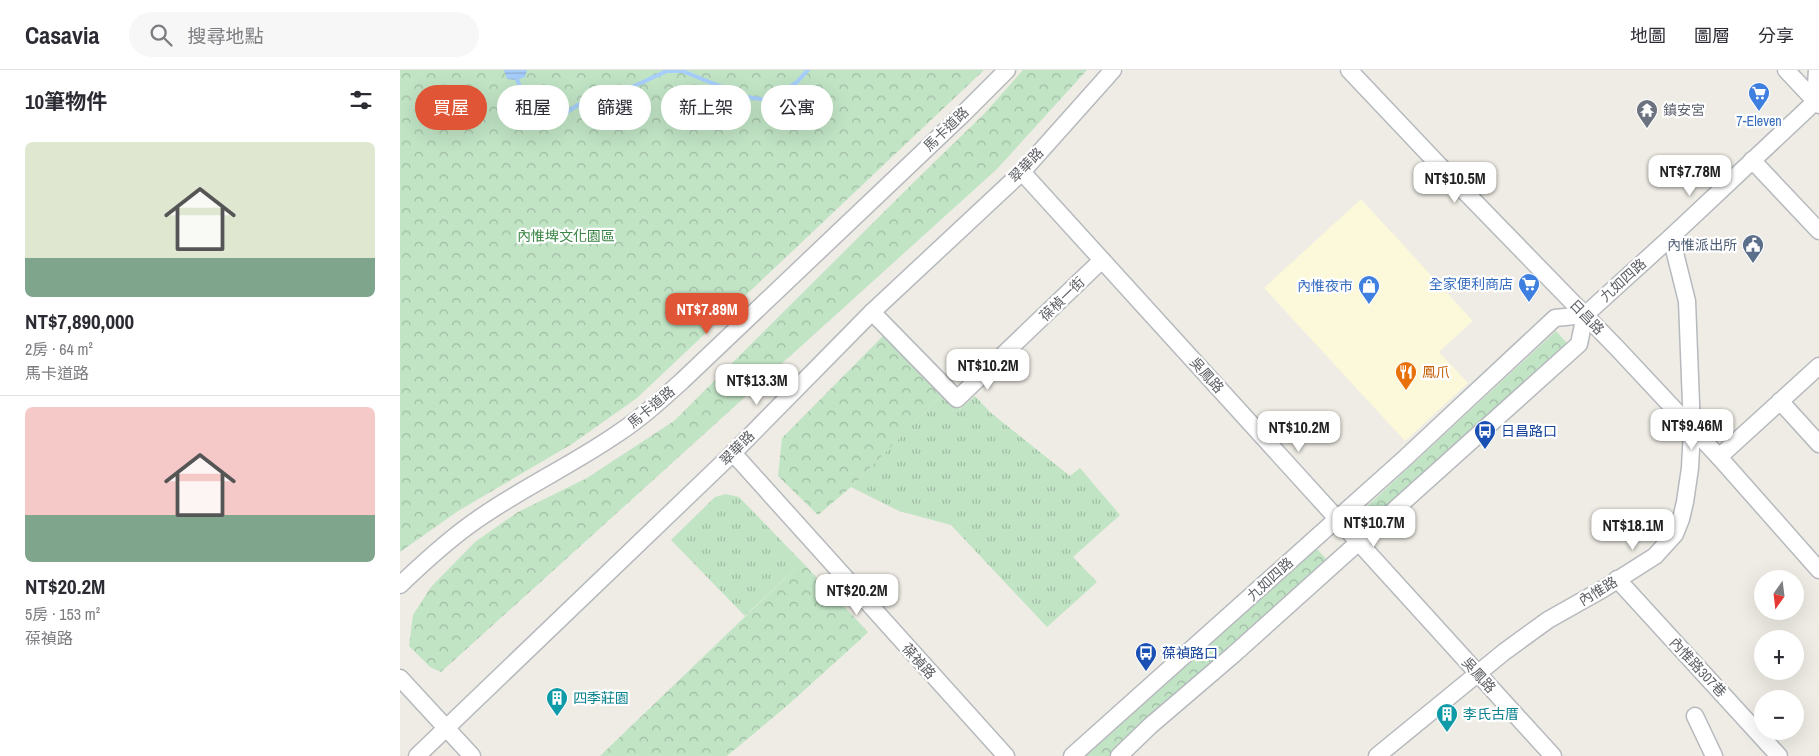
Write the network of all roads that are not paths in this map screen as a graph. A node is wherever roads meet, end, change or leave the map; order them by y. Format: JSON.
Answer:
{"nodes":[{"id":1,"x":1007,"y":70,"type":"edge"},
{"id":2,"x":1113,"y":70,"type":"edge"},
{"id":3,"x":1349,"y":70,"type":"edge"},
{"id":4,"x":1786,"y":70,"type":"edge"},
{"id":5,"x":1817,"y":70,"type":"edge"},
{"id":6,"x":1818,"y":101,"type":"edge"},
{"id":7,"x":1752,"y":160,"type":"junction"},
{"id":8,"x":1022,"y":172,"type":"junction"},
{"id":9,"x":1819,"y":231,"type":"edge"},
{"id":10,"x":1671,"y":237,"type":"junction"},
{"id":11,"x":1102,"y":260,"type":"junction"},
{"id":12,"x":872,"y":312,"type":"junction"},
{"id":13,"x":1585,"y":314,"type":"junction"},
{"id":14,"x":1819,"y":366,"type":"edge"},
{"id":15,"x":1780,"y":401,"type":"junction"},
{"id":16,"x":1692,"y":428,"type":"junction"},
{"id":17,"x":1819,"y":444,"type":"edge"},
{"id":18,"x":733,"y":453,"type":"junction"},
{"id":19,"x":1719,"y":457,"type":"junction"},
{"id":20,"x":1337,"y":519,"type":"junction"},
{"id":21,"x":1358,"y":541,"type":"junction"},
{"id":22,"x":1819,"y":570,"type":"edge"},
{"id":23,"x":1617,"y":579,"type":"junction"},
{"id":24,"x":400,"y":586,"type":"edge"},
{"id":25,"x":1478,"y":673,"type":"junction"},
{"id":26,"x":400,"y":678,"type":"edge"},
{"id":27,"x":1695,"y":716,"type":"dead end"},
{"id":28,"x":447,"y":728,"type":"junction"},
{"id":29,"x":417,"y":756,"type":"edge"},
{"id":30,"x":472,"y":756,"type":"edge"},
{"id":31,"x":1006,"y":756,"type":"edge"},
{"id":32,"x":1072,"y":756,"type":"edge"},
{"id":33,"x":1119,"y":756,"type":"edge"},
{"id":34,"x":1376,"y":756,"type":"edge"},
{"id":35,"x":1553,"y":756,"type":"edge"},
{"id":36,"x":1714,"y":756,"type":"edge"},
{"id":37,"x":1779,"y":756,"type":"edge"}],
"edges":[{"from":1,"to":24,"type":"street","name":"馬卡道路"},
{"from":2,"to":8,"type":"street","name":"翠華路"},
{"from":3,"to":13,"type":"street","name":"日昌路"},
{"from":4,"to":6,"type":"street"},
{"from":5,"to":6,"type":"street"},
{"from":6,"to":7,"type":"street","name":"九如四路"},
{"from":7,"to":9,"type":"street"},
{"from":7,"to":10,"type":"street","name":"九如四路"},
{"from":8,"to":11,"type":"street","name":"吳鳳路"},
{"from":8,"to":12,"type":"street","name":"翠華路"},
{"from":10,"to":13,"type":"street","name":"九如四路"},
{"from":10,"to":16,"type":"street","name":"內惟路"},
{"from":11,"to":12,"type":"street","name":"葆楨一街"},
{"from":11,"to":20,"type":"street","name":"吳鳳路"},
{"from":12,"to":18,"type":"street","name":"翠華路"},
{"from":13,"to":16,"type":"street","name":"日昌路"},
{"from":13,"to":20,"type":"street","name":"九如四路"},
{"from":13,"to":21,"type":"street"},
{"from":14,"to":15,"type":"street"},
{"from":15,"to":17,"type":"street"},
{"from":15,"to":19,"type":"street"},
{"from":16,"to":19,"type":"street","name":"日昌路"},
{"from":16,"to":23,"type":"street","name":"內惟路"},
{"from":18,"to":28,"type":"street","name":"翠華路"},
{"from":18,"to":31,"type":"street","name":"葆禎路"},
{"from":19,"to":22,"type":"street","name":"日昌路"},
{"from":20,"to":21,"type":"street","name":"吳鳳路"},
{"from":20,"to":32,"type":"street","name":"九如四路"},
{"from":21,"to":25,"type":"street","name":"吳鳳路"},
{"from":21,"to":33,"type":"street"},
{"from":23,"to":25,"type":"street","name":"內惟路"},
{"from":23,"to":37,"type":"street","name":"內惟路307巷"},
{"from":25,"to":34,"type":"street","name":"內惟路"},
{"from":25,"to":35,"type":"street","name":"吳鳳路"},
{"from":26,"to":28,"type":"street"},
{"from":27,"to":36,"type":"street"},
{"from":28,"to":29,"type":"street","name":"翠華路"},
{"from":28,"to":30,"type":"street"}]}
